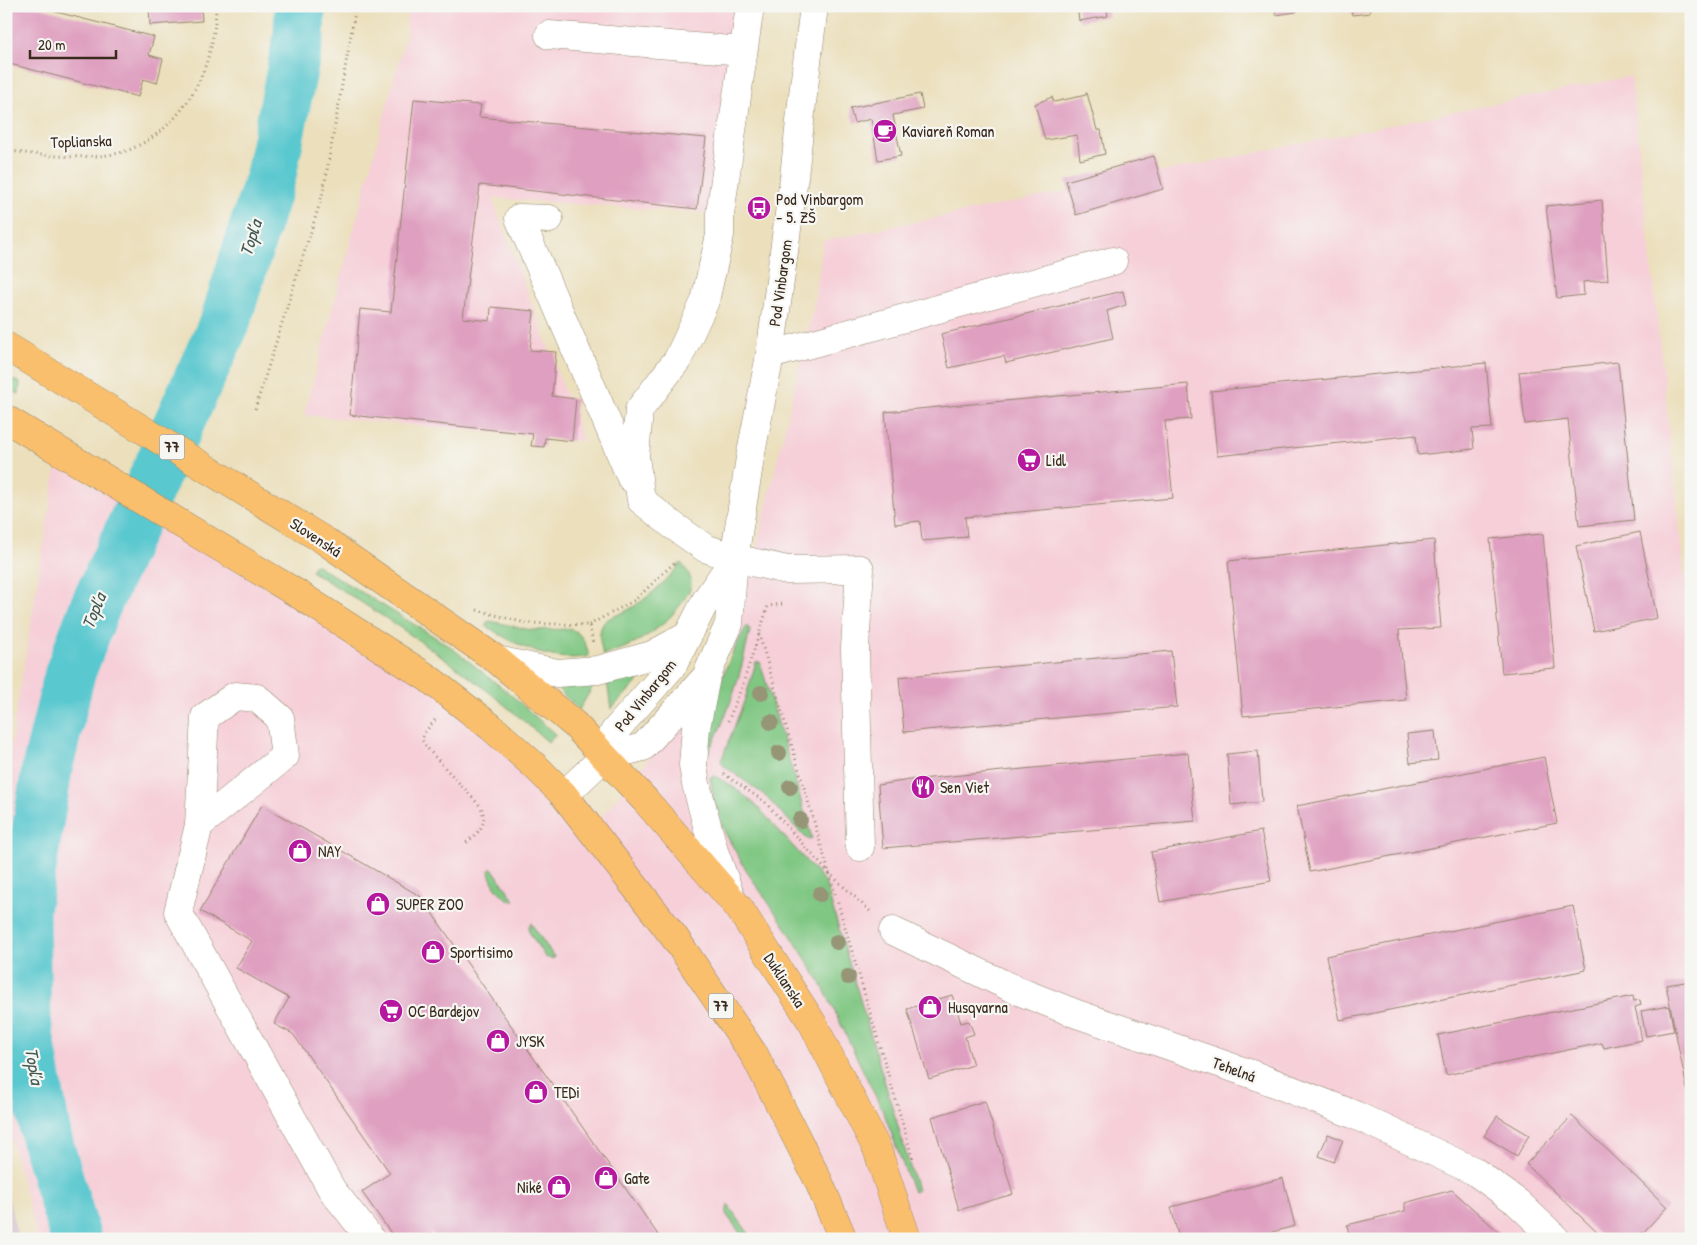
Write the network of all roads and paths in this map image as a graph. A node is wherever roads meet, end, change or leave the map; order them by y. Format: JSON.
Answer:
{"nodes":[{"id":1,"x":216,"y":6,"type":"edge"},
{"id":2,"x":356,"y":6,"type":"edge"},
{"id":3,"x":750,"y":6,"type":"edge"},
{"id":4,"x":814,"y":6,"type":"edge"},
{"id":5,"x":548,"y":35,"type":"dead end"},
{"id":6,"x":743,"y":51,"type":"junction"},
{"id":7,"x":6,"y":150,"type":"edge"},
{"id":8,"x":549,"y":219,"type":"dead end"},
{"id":9,"x":1113,"y":261,"type":"dead end"},
{"id":10,"x":13,"y":349,"type":"edge"},
{"id":11,"x":770,"y":355,"type":"junction"},
{"id":12,"x":255,"y":410,"type":"dead end"},
{"id":13,"x":6,"y":419,"type":"edge"},
{"id":14,"x":641,"y":500,"type":"junction"},
{"id":15,"x":734,"y":558,"type":"junction"},
{"id":16,"x":675,"y":562,"type":"dead end"},
{"id":17,"x":783,"y":604,"type":"dead end"},
{"id":18,"x":476,"y":610,"type":"dead end"},
{"id":19,"x":589,"y":625,"type":"junction"},
{"id":20,"x":759,"y":634,"type":"junction"},
{"id":21,"x":687,"y":636,"type":"junction"},
{"id":22,"x":594,"y":647,"type":"dead end"},
{"id":23,"x":497,"y":660,"type":"junction"},
{"id":24,"x":706,"y":677,"type":"junction"},
{"id":25,"x":435,"y":719,"type":"dead end"},
{"id":26,"x":728,"y":722,"type":"dead end"},
{"id":27,"x":604,"y":757,"type":"junction"},
{"id":28,"x":718,"y":771,"type":"dead end"},
{"id":29,"x":564,"y":796,"type":"junction"},
{"id":30,"x":199,"y":825,"type":"dead end"},
{"id":31,"x":464,"y":845,"type":"dead end"},
{"id":32,"x":860,"y":847,"type":"dead end"},
{"id":33,"x":828,"y":872,"type":"junction"},
{"id":34,"x":732,"y":899,"type":"junction"},
{"id":35,"x":894,"y":931,"type":"joint"},
{"id":36,"x":914,"y":1162,"type":"dead end"},
{"id":37,"x":371,"y":1239,"type":"edge"},
{"id":38,"x":843,"y":1239,"type":"edge"},
{"id":39,"x":907,"y":1239,"type":"edge"},
{"id":40,"x":1556,"y":1239,"type":"edge"}],
"edges":[{"from":1,"to":7,"type":"path","name":"Toplianska"},
{"from":2,"to":12,"type":"path"},
{"from":3,"to":6,"type":"street"},
{"from":4,"to":11,"type":"street","name":"Pod Vinbargom"},
{"from":5,"to":6,"type":"street"},
{"from":6,"to":14,"type":"street"},
{"from":8,"to":14,"type":"street"},
{"from":9,"to":11,"type":"street"},
{"from":10,"to":23,"type":"main road","name":"Slovenská","number":"77"},
{"from":11,"to":15,"type":"street","name":"Pod Vinbargom"},
{"from":13,"to":29,"type":"main road","number":"77"},
{"from":14,"to":15,"type":"street"},
{"from":15,"to":21,"type":"street","name":"Pod Vinbargom"},
{"from":15,"to":24,"type":"street","name":"Pod Vinbargom"},
{"from":15,"to":32,"type":"street"},
{"from":16,"to":19,"type":"path"},
{"from":17,"to":20,"type":"path"},
{"from":18,"to":19,"type":"path"},
{"from":19,"to":22,"type":"path"},
{"from":20,"to":26,"type":"path"},
{"from":20,"to":33,"type":"path"},
{"from":21,"to":23,"type":"street"},
{"from":21,"to":27,"type":"street","name":"Pod Vinbargom"},
{"from":23,"to":27,"type":"main road","name":"Slovenská","number":"77"},
{"from":24,"to":27,"type":"street","name":"Pod Vinbargom"},
{"from":24,"to":34,"type":"street","name":"Pod Vinbargom"},
{"from":25,"to":31,"type":"path"},
{"from":27,"to":29,"type":"street","name":"Pod Vinbargom"},
{"from":27,"to":34,"type":"main road","name":"Duklianska","number":"77"},
{"from":28,"to":33,"type":"path"},
{"from":29,"to":38,"type":"main road","number":"77"},
{"from":30,"to":37,"type":"street"},
{"from":33,"to":35,"type":"path"},
{"from":33,"to":36,"type":"path"},
{"from":34,"to":39,"type":"main road","name":"Duklianska","number":"77"},
{"from":35,"to":40,"type":"street","name":"Tehelná"}]}
